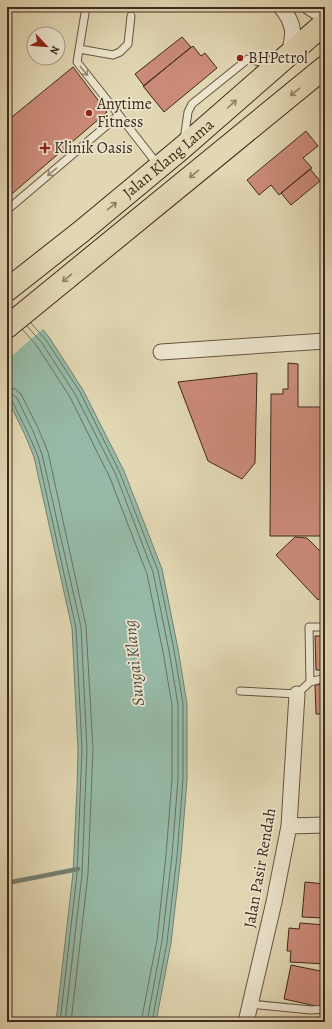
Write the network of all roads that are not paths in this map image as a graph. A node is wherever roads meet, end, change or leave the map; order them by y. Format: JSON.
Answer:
{"nodes":[{"id":1,"x":86,"y":7,"type":"edge"},
{"id":2,"x":281,"y":7,"type":"edge"},
{"id":3,"x":309,"y":7,"type":"edge"},
{"id":4,"x":131,"y":16,"type":"dead end"},
{"id":5,"x":325,"y":17,"type":"edge"},
{"id":6,"x":325,"y":22,"type":"edge"},
{"id":7,"x":325,"y":30,"type":"edge"},
{"id":8,"x":79,"y":50,"type":"junction"},
{"id":9,"x":281,"y":60,"type":"junction"},
{"id":10,"x":325,"y":67,"type":"edge"},
{"id":11,"x":119,"y":115,"type":"junction"},
{"id":12,"x":159,"y":166,"type":"junction"},
{"id":13,"x":7,"y":210,"type":"edge"},
{"id":14,"x":7,"y":290,"type":"edge"},
{"id":15,"x":7,"y":327,"type":"edge"},
{"id":16,"x":325,"y":341,"type":"edge"},
{"id":17,"x":161,"y":352,"type":"dead end"},
{"id":18,"x":325,"y":627,"type":"edge"},
{"id":19,"x":325,"y":678,"type":"edge"},
{"id":20,"x":310,"y":682,"type":"junction"},
{"id":21,"x":240,"y":691,"type":"dead end"},
{"id":22,"x":297,"y":694,"type":"junction"},
{"id":23,"x":325,"y":825,"type":"edge"},
{"id":24,"x":289,"y":826,"type":"junction"},
{"id":25,"x":250,"y":1004,"type":"junction"},
{"id":26,"x":325,"y":1009,"type":"edge"},
{"id":27,"x":246,"y":1022,"type":"edge"}],
"edges":[{"from":1,"to":8,"type":"lane"},
{"from":2,"to":9,"type":"street"},
{"from":3,"to":5,"type":"street"},
{"from":4,"to":8,"type":"lane"},
{"from":6,"to":9,"type":"main road","name":"Jalan Klang Lama"},
{"from":7,"to":9,"type":"main road"},
{"from":8,"to":11,"type":"lane","one_way":true},
{"from":12,"to":9,"type":"main road","name":"Jalan Klang Lama","one_way":true},
{"from":10,"to":15,"type":"main road","name":"Jalan Klang Lama","one_way":true},
{"from":11,"to":12,"type":"lane"},
{"from":11,"to":13,"type":"lane","one_way":true},
{"from":14,"to":12,"type":"main road","name":"Jalan Klang Lama","one_way":true},
{"from":16,"to":17,"type":"street"},
{"from":18,"to":20,"type":"lane"},
{"from":19,"to":20,"type":"lane"},
{"from":20,"to":22,"type":"lane"},
{"from":21,"to":22,"type":"lane"},
{"from":22,"to":24,"type":"street","name":"Jalan Pasir Rendah"},
{"from":23,"to":24,"type":"street"},
{"from":24,"to":25,"type":"street","name":"Jalan Pasir Rendah"},
{"from":25,"to":26,"type":"lane"},
{"from":25,"to":27,"type":"street","name":"Jalan Pasir Rendah"}]}
